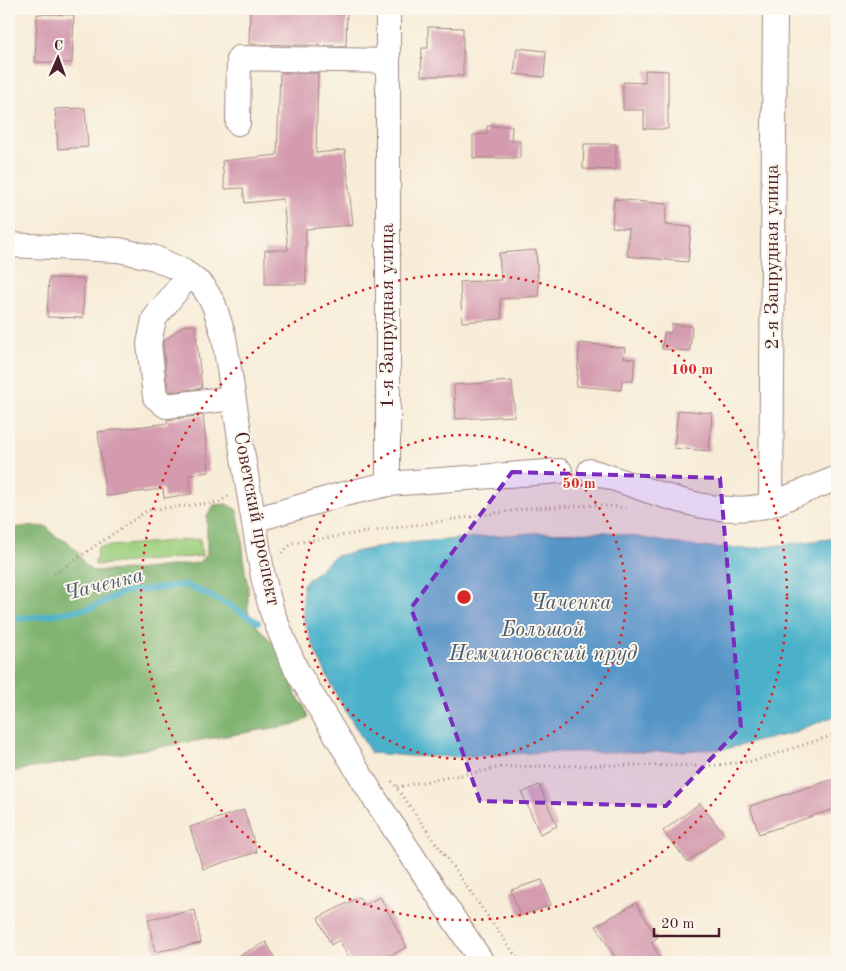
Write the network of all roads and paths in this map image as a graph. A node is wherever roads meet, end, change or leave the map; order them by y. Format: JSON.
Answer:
{"nodes":[{"id":1,"x":388,"y":9,"type":"edge"},
{"id":2,"x":775,"y":9,"type":"edge"},
{"id":3,"x":388,"y":61,"type":"junction"},
{"id":4,"x":238,"y":122,"type":"dead end"},
{"id":5,"x":9,"y":245,"type":"edge"},
{"id":6,"x":188,"y":275,"type":"junction"},
{"id":7,"x":234,"y":398,"type":"junction"},
{"id":8,"x":560,"y":471,"type":"dead end"},
{"id":9,"x":590,"y":471,"type":"dead end"},
{"id":10,"x":837,"y":478,"type":"edge"},
{"id":11,"x":388,"y":484,"type":"junction"},
{"id":12,"x":234,"y":490,"type":"dead end"},
{"id":13,"x":771,"y":504,"type":"junction"},
{"id":14,"x":627,"y":508,"type":"dead end"},
{"id":15,"x":254,"y":520,"type":"junction"},
{"id":16,"x":278,"y":558,"type":"dead end"},
{"id":17,"x":54,"y":574,"type":"dead end"},
{"id":18,"x":837,"y":734,"type":"edge"},
{"id":19,"x":392,"y":780,"type":"dead end"},
{"id":20,"x":397,"y":787,"type":"junction"},
{"id":21,"x":373,"y":796,"type":"junction"},
{"id":22,"x":482,"y":962,"type":"edge"},
{"id":23,"x":520,"y":962,"type":"edge"}],
"edges":[{"from":1,"to":3,"type":"street","name":"1-я Запрудная улица"},
{"from":2,"to":13,"type":"street","name":"2-я Запрудная улица"},
{"from":3,"to":4,"type":"street"},
{"from":3,"to":11,"type":"street","name":"1-я Запрудная улица"},
{"from":5,"to":6,"type":"street","name":"Советский проспект"},
{"from":6,"to":7,"type":"street","name":"Советский проспект"},
{"from":6,"to":7,"type":"street"},
{"from":7,"to":15,"type":"street","name":"Советский проспект"},
{"from":8,"to":11,"type":"street"},
{"from":9,"to":13,"type":"street"},
{"from":10,"to":13,"type":"street"},
{"from":11,"to":15,"type":"street"},
{"from":12,"to":17,"type":"path"},
{"from":14,"to":16,"type":"path"},
{"from":15,"to":21,"type":"street","name":"Советский проспект"},
{"from":18,"to":20,"type":"path"},
{"from":19,"to":20,"type":"path"},
{"from":20,"to":21,"type":"path"},
{"from":20,"to":23,"type":"path"},
{"from":21,"to":22,"type":"street","name":"Советский проспект"}]}
